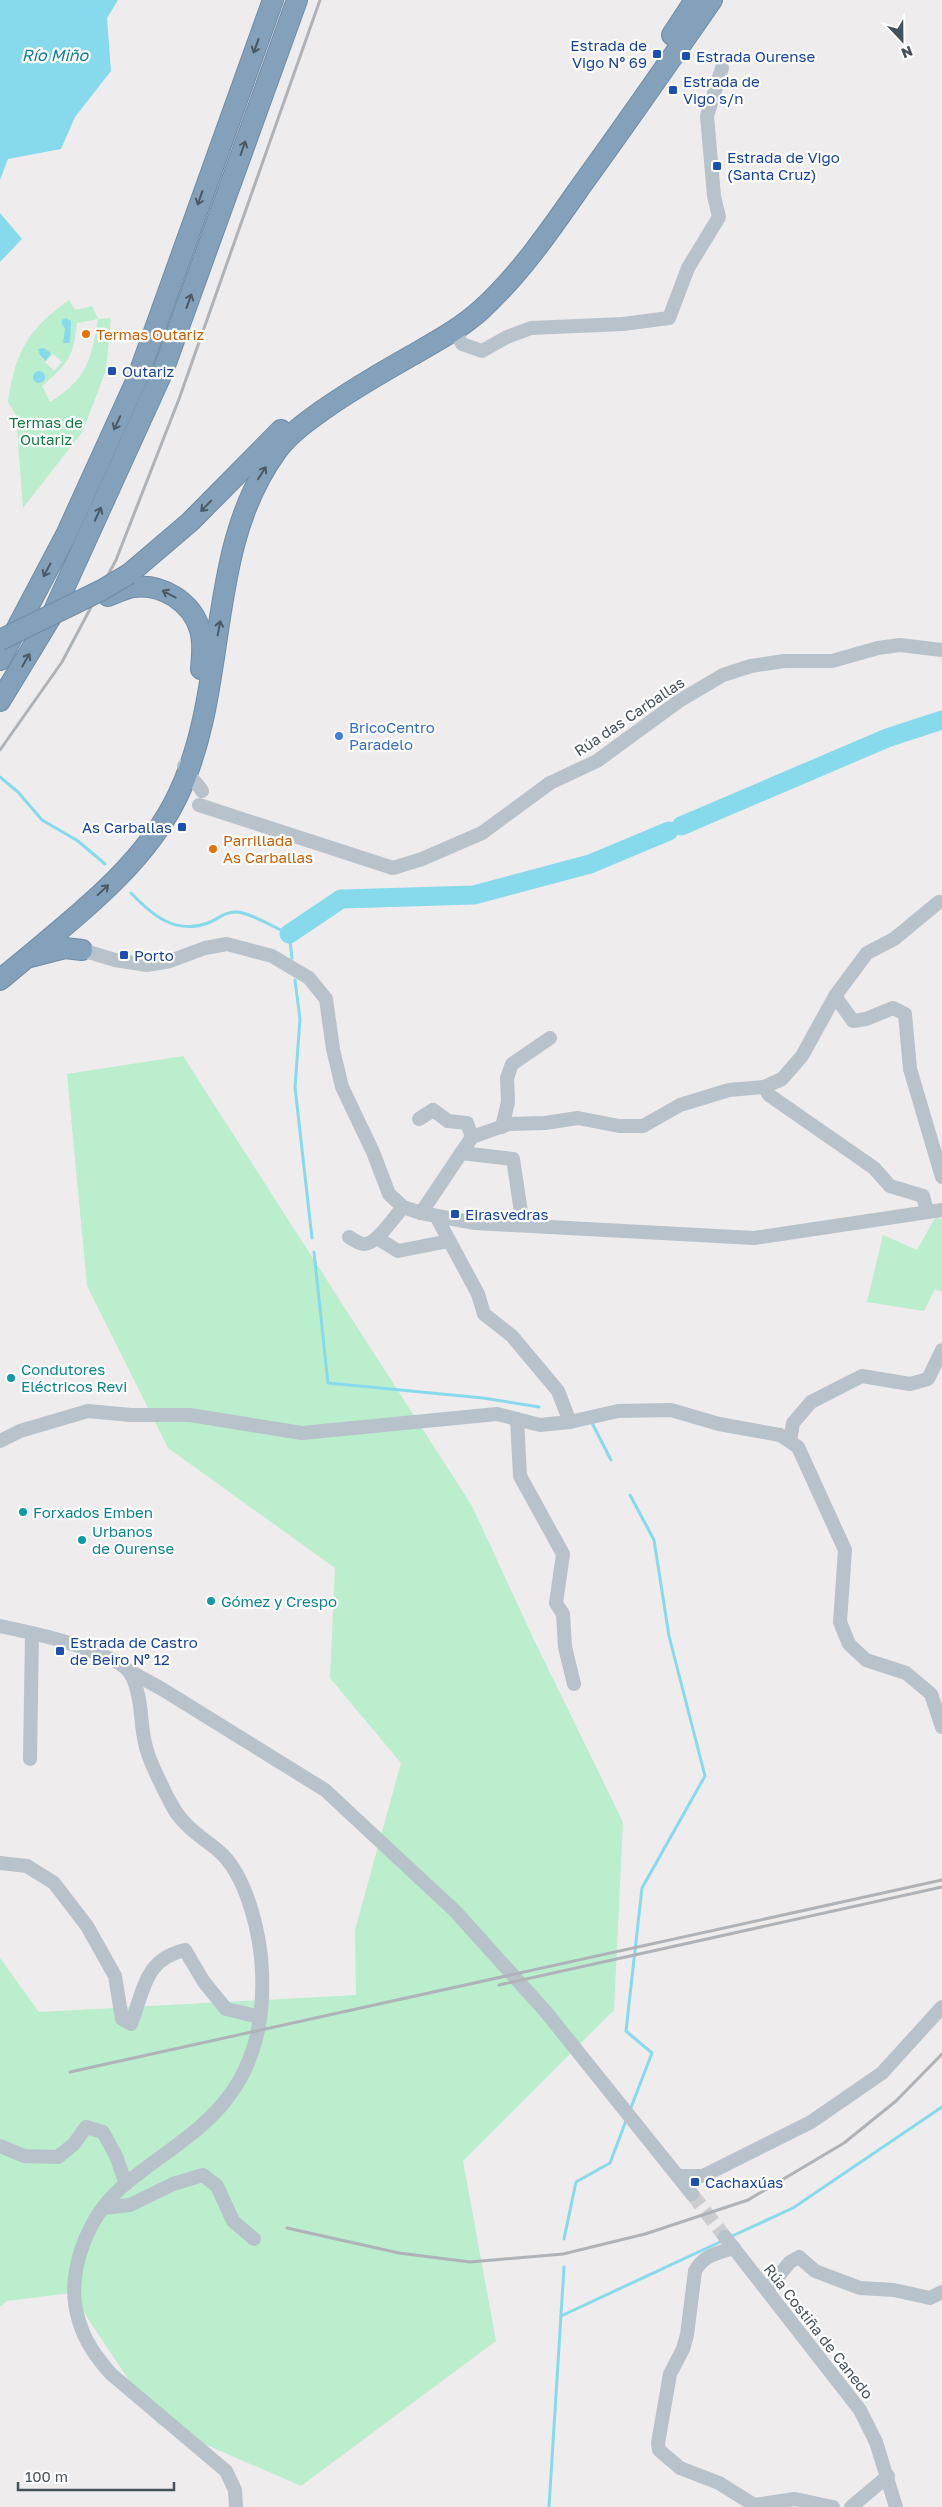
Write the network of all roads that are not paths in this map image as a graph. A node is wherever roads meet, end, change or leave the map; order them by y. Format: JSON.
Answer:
{"nodes":[{"id":1,"x":273,"y":0,"type":"edge"},
{"id":2,"x":297,"y":0,"type":"edge"},
{"id":3,"x":705,"y":0,"type":"edge"},
{"id":4,"x":712,"y":0,"type":"edge"},
{"id":5,"x":691,"y":10,"type":"edge"},
{"id":6,"x":722,"y":68,"type":"dead end"},
{"id":7,"x":455,"y":331,"type":"junction"},
{"id":8,"x":0,"y":640,"type":"edge"},
{"id":9,"x":942,"y":650,"type":"edge"},
{"id":10,"x":0,"y":660,"type":"edge"},
{"id":11,"x":0,"y":701,"type":"edge"},
{"id":12,"x":184,"y":767,"type":"junction"},
{"id":13,"x":202,"y":791,"type":"dead end"},
{"id":14,"x":199,"y":805,"type":"dead end"},
{"id":15,"x":940,"y":902,"type":"dead end"},
{"id":16,"x":67,"y":923,"type":"junction"},
{"id":17,"x":82,"y":950,"type":"junction"},
{"id":18,"x":26,"y":958,"type":"junction"},
{"id":19,"x":2,"y":974,"type":"edge"},
{"id":20,"x":835,"y":996,"type":"junction"},
{"id":21,"x":550,"y":1038,"type":"dead end"},
{"id":22,"x":764,"y":1087,"type":"junction"},
{"id":23,"x":419,"y":1119,"type":"dead end"},
{"id":24,"x":502,"y":1127,"type":"junction"},
{"id":25,"x":472,"y":1137,"type":"junction"},
{"id":26,"x":461,"y":1154,"type":"junction"},
{"id":27,"x":942,"y":1177,"type":"edge"},
{"id":28,"x":403,"y":1207,"type":"junction"},
{"id":29,"x":942,"y":1210,"type":"edge"},
{"id":30,"x":928,"y":1211,"type":"junction"},
{"id":31,"x":421,"y":1213,"type":"junction"},
{"id":32,"x":436,"y":1216,"type":"junction"},
{"id":33,"x":522,"y":1226,"type":"junction"},
{"id":34,"x":349,"y":1238,"type":"dead end"},
{"id":35,"x":377,"y":1238,"type":"junction"},
{"id":36,"x":449,"y":1240,"type":"junction"},
{"id":37,"x":942,"y":1350,"type":"edge"},
{"id":38,"x":517,"y":1419,"type":"junction"},
{"id":39,"x":570,"y":1422,"type":"junction"},
{"id":40,"x":0,"y":1441,"type":"edge"},
{"id":41,"x":790,"y":1441,"type":"junction"},
{"id":42,"x":0,"y":1626,"type":"edge"},
{"id":43,"x":32,"y":1633,"type":"junction"},
{"id":44,"x":129,"y":1671,"type":"junction"},
{"id":45,"x":574,"y":1684,"type":"dead end"},
{"id":46,"x":942,"y":1727,"type":"edge"},
{"id":47,"x":30,"y":1759,"type":"dead end"},
{"id":48,"x":0,"y":1864,"type":"edge"},
{"id":49,"x":942,"y":2007,"type":"edge"},
{"id":50,"x":260,"y":2017,"type":"junction"},
{"id":51,"x":0,"y":2146,"type":"edge"},
{"id":52,"x":678,"y":2176,"type":"junction"},
{"id":53,"x":126,"y":2184,"type":"junction"},
{"id":54,"x":692,"y":2194,"type":"tunnel mouth"},
{"id":55,"x":103,"y":2208,"type":"junction"},
{"id":56,"x":254,"y":2239,"type":"dead end"},
{"id":57,"x":766,"y":2290,"type":"junction"},
{"id":58,"x":942,"y":2292,"type":"edge"},
{"id":59,"x":888,"y":2476,"type":"junction"},
{"id":60,"x":236,"y":2507,"type":"edge"},
{"id":61,"x":833,"y":2507,"type":"edge"},
{"id":62,"x":850,"y":2507,"type":"edge"},
{"id":63,"x":896,"y":2507,"type":"edge"}],
"edges":[{"from":1,"to":10,"type":"highway","one_way":true},
{"from":11,"to":2,"type":"highway","one_way":true},
{"from":3,"to":5,"type":"highway"},
{"from":4,"to":5,"type":"highway"},
{"from":5,"to":7,"type":"highway"},
{"from":5,"to":8,"type":"highway","one_way":true,"bridge":true},
{"from":6,"to":7,"type":"street"},
{"from":12,"to":7,"type":"highway","one_way":true},
{"from":12,"to":8,"type":"highway","one_way":true,"bridge":true},
{"from":9,"to":14,"type":"street","name":"Rúa das Carballas"},
{"from":12,"to":13,"type":"street"},
{"from":16,"to":12,"type":"highway","one_way":true},
{"from":15,"to":20,"type":"street"},
{"from":16,"to":17,"type":"highway"},
{"from":16,"to":18,"type":"highway"},
{"from":17,"to":18,"type":"highway"},
{"from":17,"to":28,"type":"street"},
{"from":18,"to":19,"type":"highway"},
{"from":20,"to":22,"type":"street"},
{"from":20,"to":27,"type":"street"},
{"from":21,"to":24,"type":"street"},
{"from":22,"to":24,"type":"street"},
{"from":22,"to":30,"type":"street"},
{"from":23,"to":25,"type":"street"},
{"from":24,"to":25,"type":"street"},
{"from":25,"to":26,"type":"street"},
{"from":26,"to":31,"type":"street"},
{"from":26,"to":33,"type":"street"},
{"from":28,"to":31,"type":"street"},
{"from":28,"to":35,"type":"street"},
{"from":29,"to":30,"type":"street"},
{"from":30,"to":33,"type":"street"},
{"from":31,"to":32,"type":"street"},
{"from":32,"to":33,"type":"street"},
{"from":32,"to":36,"type":"street"},
{"from":34,"to":35,"type":"street"},
{"from":35,"to":36,"type":"street"},
{"from":36,"to":39,"type":"street"},
{"from":37,"to":41,"type":"street"},
{"from":38,"to":39,"type":"street"},
{"from":38,"to":40,"type":"street"},
{"from":38,"to":45,"type":"street"},
{"from":39,"to":41,"type":"street"},
{"from":41,"to":46,"type":"street"},
{"from":42,"to":43,"type":"street"},
{"from":43,"to":44,"type":"street"},
{"from":43,"to":47,"type":"street"},
{"from":44,"to":50,"type":"street"},
{"from":44,"to":52,"type":"street"},
{"from":48,"to":50,"type":"street"},
{"from":49,"to":52,"type":"street"},
{"from":50,"to":53,"type":"street"},
{"from":51,"to":53,"type":"street"},
{"from":52,"to":54,"type":"street"},
{"from":53,"to":55,"type":"street"},
{"from":55,"to":56,"type":"street"},
{"from":55,"to":60,"type":"street"},
{"from":57,"to":58,"type":"street"},
{"from":57,"to":59,"type":"street","name":"Rúa Costiña de Canedo"},
{"from":57,"to":61,"type":"street","name":"Rúa Costiña de Canedo"},
{"from":59,"to":62,"type":"street"},
{"from":59,"to":63,"type":"street","name":"Rúa Costiña de Canedo"}]}
